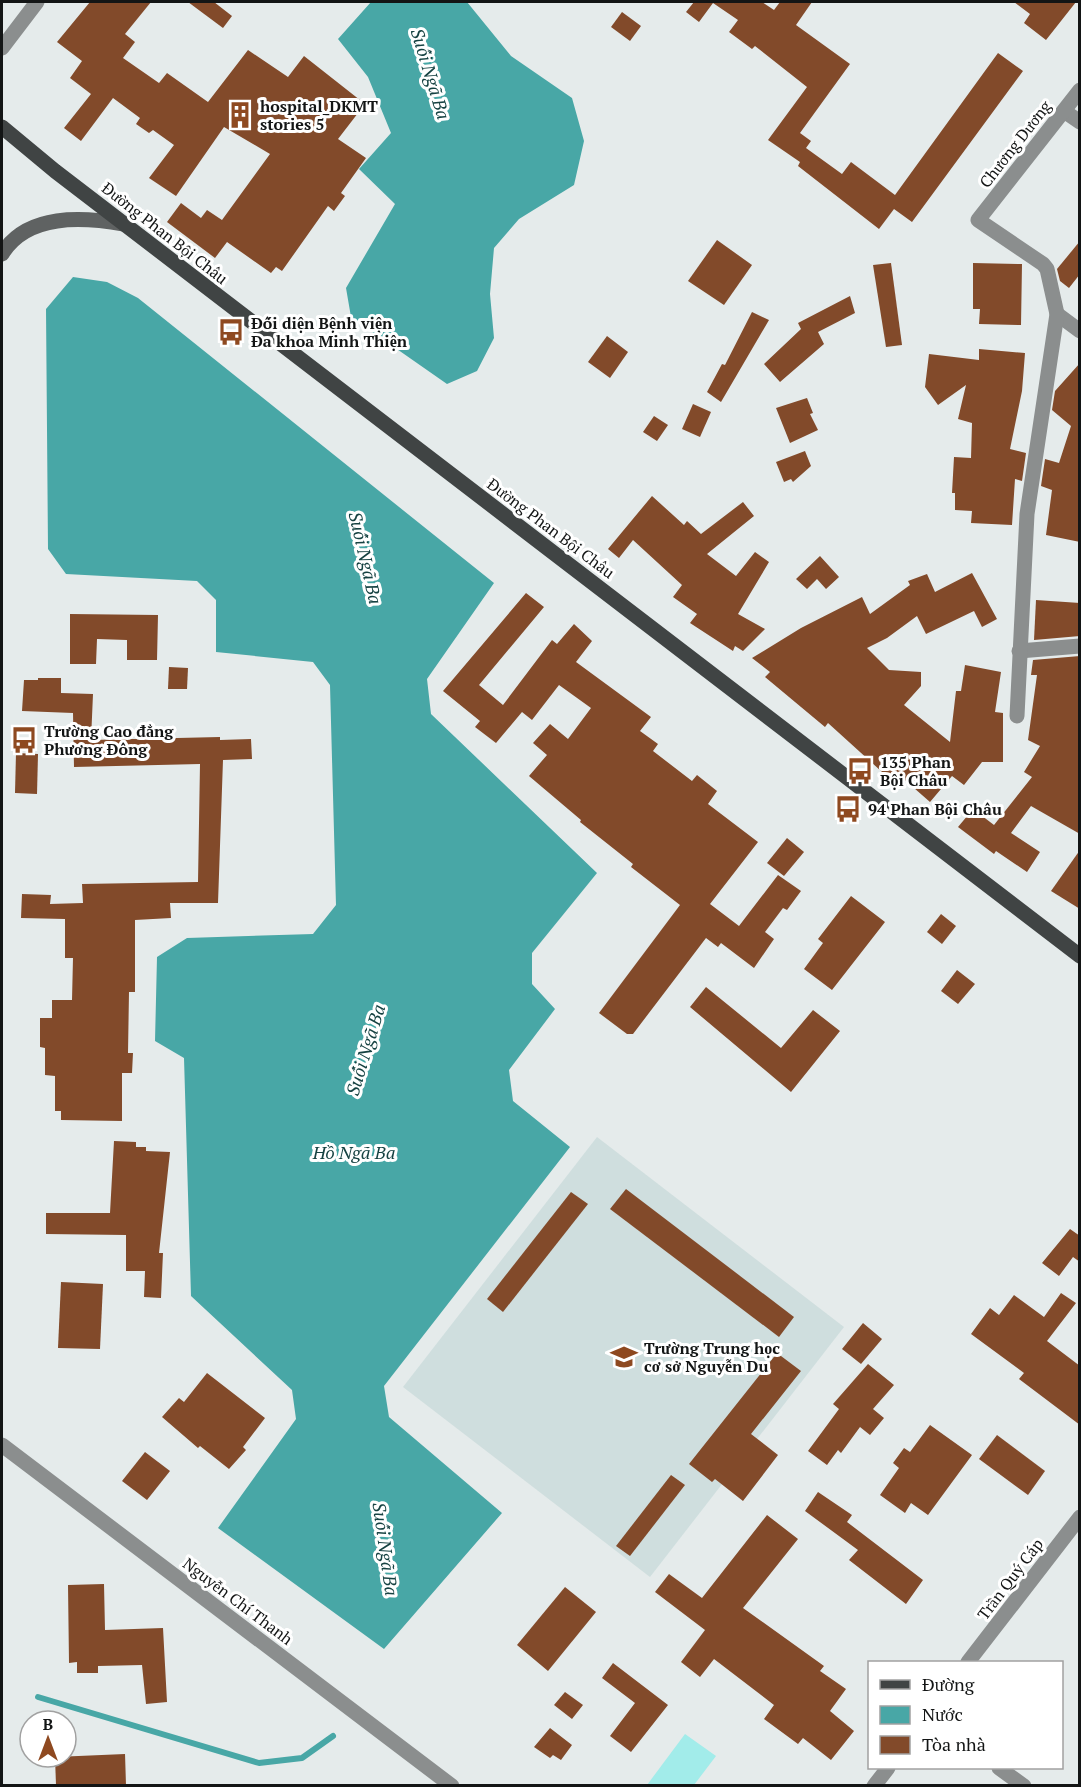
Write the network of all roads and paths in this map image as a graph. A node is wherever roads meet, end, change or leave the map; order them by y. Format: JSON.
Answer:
{"nodes":[{"id":1,"x":36,"y":2,"type":"edge"},
{"id":2,"x":2,"y":48,"type":"edge"},
{"id":3,"x":1080,"y":90,"type":"edge"},
{"id":4,"x":1064,"y":111,"type":"junction"},
{"id":5,"x":1080,"y":122,"type":"edge"},
{"id":6,"x":2,"y":127,"type":"edge"},
{"id":7,"x":124,"y":224,"type":"junction"},
{"id":8,"x":2,"y":254,"type":"edge"},
{"id":9,"x":1057,"y":314,"type":"junction"},
{"id":10,"x":1080,"y":331,"type":"edge"},
{"id":11,"x":1080,"y":646,"type":"edge"},
{"id":12,"x":1019,"y":651,"type":"junction"},
{"id":13,"x":1017,"y":716,"type":"dead end"},
{"id":14,"x":1080,"y":956,"type":"edge"},
{"id":15,"x":2,"y":1445,"type":"edge"},
{"id":16,"x":1080,"y":1517,"type":"edge"},
{"id":17,"x":969,"y":1661,"type":"edge"},
{"id":18,"x":886,"y":1769,"type":"edge"},
{"id":19,"x":1002,"y":1769,"type":"edge"},
{"id":20,"x":452,"y":1785,"type":"edge"},
{"id":21,"x":874,"y":1785,"type":"edge"},
{"id":22,"x":1024,"y":1785,"type":"edge"}],
"edges":[{"from":1,"to":2,"type":"street"},
{"from":3,"to":4,"type":"street","name":"Chương Dương"},
{"from":4,"to":5,"type":"street"},
{"from":4,"to":9,"type":"street","name":"Chương Dương"},
{"from":6,"to":7,"type":"main road","name":"Đường Phan Bội Châu"},
{"from":7,"to":8,"type":"main road"},
{"from":7,"to":14,"type":"main road","name":"Đường Phan Bội Châu"},
{"from":9,"to":10,"type":"street"},
{"from":9,"to":12,"type":"street"},
{"from":11,"to":12,"type":"street"},
{"from":12,"to":13,"type":"street"},
{"from":15,"to":20,"type":"street","name":"Nguyễn Chí Thanh"},
{"from":16,"to":17,"type":"street","name":"Trần Quý Cáp"},
{"from":18,"to":21,"type":"street"},
{"from":19,"to":22,"type":"street"}]}
